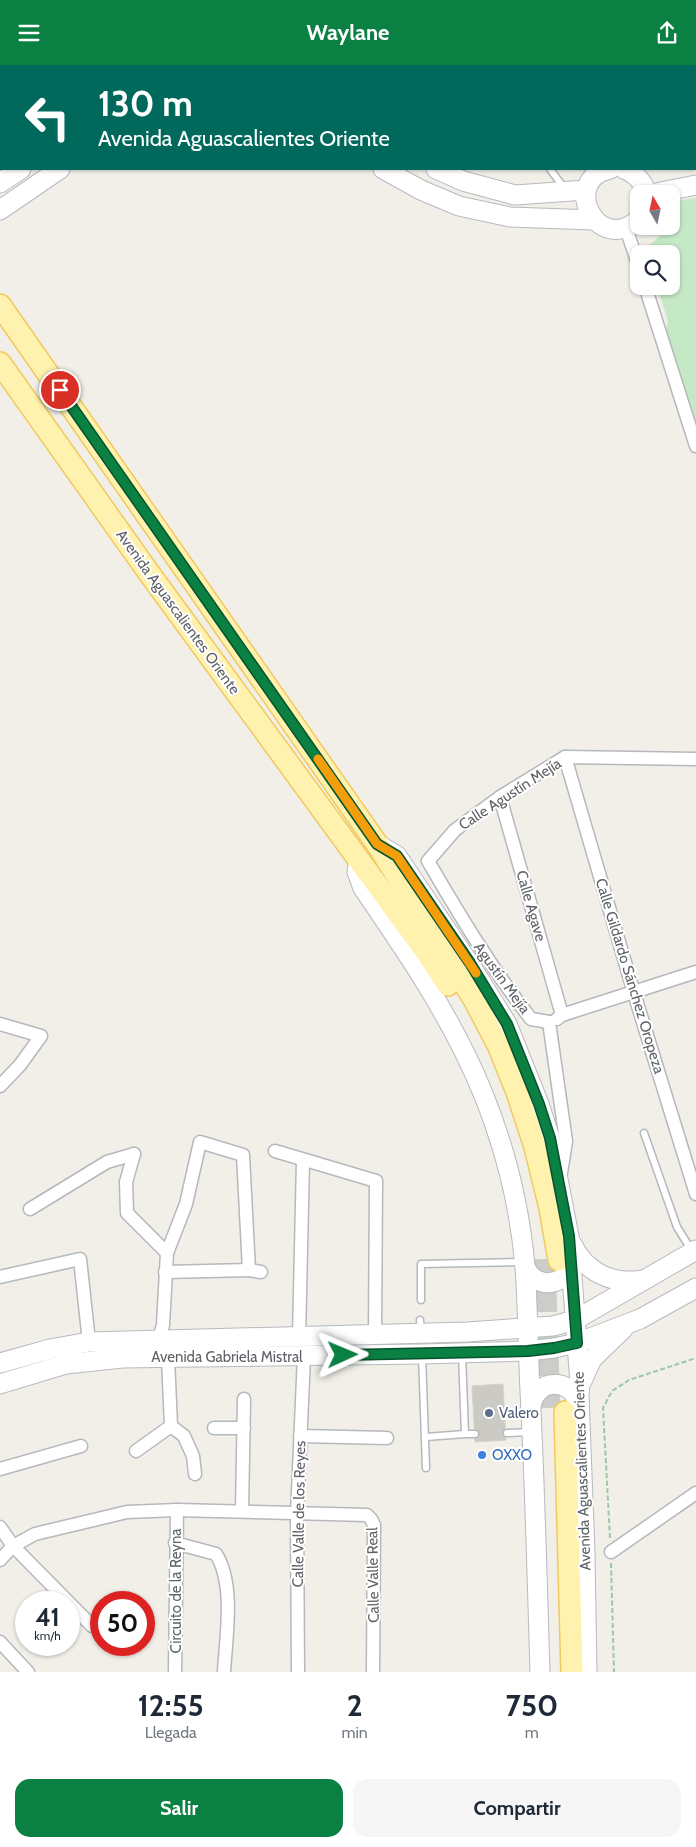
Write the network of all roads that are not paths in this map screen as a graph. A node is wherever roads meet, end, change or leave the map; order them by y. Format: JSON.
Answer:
{"nodes":[{"id":1,"x":20,"y":170,"type":"edge"},
{"id":2,"x":59,"y":170,"type":"edge"},
{"id":3,"x":385,"y":170,"type":"edge"},
{"id":4,"x":438,"y":170,"type":"edge"},
{"id":5,"x":551,"y":170,"type":"edge"},
{"id":6,"x":608,"y":170,"type":"edge"},
{"id":7,"x":627,"y":170,"type":"edge"},
{"id":8,"x":0,"y":183,"type":"edge"},
{"id":9,"x":642,"y":185,"type":"edge"},
{"id":10,"x":696,"y":185,"type":"edge"},
{"id":11,"x":680,"y":188,"type":"edge"},
{"id":12,"x":586,"y":190,"type":"junction"},
{"id":13,"x":567,"y":191,"type":"junction"},
{"id":14,"x":0,"y":210,"type":"edge"},
{"id":15,"x":594,"y":220,"type":"junction"},
{"id":16,"x":630,"y":224,"type":"edge"},
{"id":17,"x":648,"y":295,"type":"edge"},
{"id":18,"x":0,"y":305,"type":"edge"},
{"id":19,"x":0,"y":363,"type":"edge"},
{"id":20,"x":696,"y":446,"type":"edge"},
{"id":21,"x":566,"y":757,"type":"junction"},
{"id":22,"x":696,"y":759,"type":"edge"},
{"id":23,"x":500,"y":797,"type":"junction"},
{"id":24,"x":377,"y":844,"type":"junction"},
{"id":25,"x":428,"y":861,"type":"joint"},
{"id":26,"x":696,"y":972,"type":"edge"},
{"id":27,"x":634,"y":993,"type":"junction"},
{"id":28,"x":562,"y":1015,"type":"junction"},
{"id":29,"x":549,"y":1022,"type":"junction"},
{"id":30,"x":0,"y":1024,"type":"edge"},
{"id":31,"x":0,"y":1086,"type":"edge"},
{"id":32,"x":644,"y":1133,"type":"dead end"},
{"id":33,"x":275,"y":1151,"type":"dead end"},
{"id":34,"x":303,"y":1160,"type":"junction"},
{"id":35,"x":560,"y":1180,"type":"junction"},
{"id":36,"x":696,"y":1194,"type":"edge"},
{"id":37,"x":30,"y":1209,"type":"dead end"},
{"id":38,"x":569,"y":1236,"type":"junction"},
{"id":39,"x":694,"y":1251,"type":"edge"},
{"id":40,"x":167,"y":1253,"type":"junction"},
{"id":41,"x":545,"y":1262,"type":"junction"},
{"id":42,"x":165,"y":1272,"type":"junction"},
{"id":43,"x":0,"y":1277,"type":"edge"},
{"id":44,"x":650,"y":1277,"type":"junction"},
{"id":45,"x":696,"y":1288,"type":"edge"},
{"id":46,"x":421,"y":1299,"type":"dead end"},
{"id":47,"x":575,"y":1320,"type":"junction"},
{"id":48,"x":628,"y":1324,"type":"junction"},
{"id":49,"x":527,"y":1327,"type":"junction"},
{"id":50,"x":375,"y":1335,"type":"junction"},
{"id":51,"x":299,"y":1338,"type":"junction"},
{"id":52,"x":160,"y":1340,"type":"junction"},
{"id":53,"x":89,"y":1342,"type":"junction"},
{"id":54,"x":577,"y":1343,"type":"junction"},
{"id":55,"x":528,"y":1351,"type":"junction"},
{"id":56,"x":462,"y":1352,"type":"junction"},
{"id":57,"x":422,"y":1354,"type":"junction"},
{"id":58,"x":304,"y":1356,"type":"junction"},
{"id":59,"x":160,"y":1358,"type":"junction"},
{"id":60,"x":0,"y":1363,"type":"edge"},
{"id":61,"x":0,"y":1384,"type":"edge"},
{"id":62,"x":580,"y":1384,"type":"junction"},
{"id":63,"x":244,"y":1399,"type":"dead end"},
{"id":64,"x":556,"y":1411,"type":"junction"},
{"id":65,"x":171,"y":1426,"type":"junction"},
{"id":66,"x":214,"y":1428,"type":"dead end"},
{"id":67,"x":244,"y":1428,"type":"junction"},
{"id":68,"x":532,"y":1431,"type":"junction"},
{"id":69,"x":507,"y":1433,"type":"dead end"},
{"id":70,"x":465,"y":1434,"type":"junction"},
{"id":71,"x":475,"y":1434,"type":"dead end"},
{"id":72,"x":300,"y":1435,"type":"junction"},
{"id":73,"x":426,"y":1437,"type":"junction"},
{"id":74,"x":387,"y":1438,"type":"dead end"},
{"id":75,"x":81,"y":1445,"type":"dead end"},
{"id":76,"x":136,"y":1451,"type":"dead end"},
{"id":77,"x":426,"y":1468,"type":"dead end"},
{"id":78,"x":0,"y":1469,"type":"edge"},
{"id":79,"x":195,"y":1474,"type":"dead end"},
{"id":80,"x":696,"y":1493,"type":"edge"},
{"id":81,"x":177,"y":1510,"type":"junction"},
{"id":82,"x":242,"y":1511,"type":"junction"},
{"id":83,"x":297,"y":1514,"type":"junction"},
{"id":84,"x":0,"y":1527,"type":"edge"},
{"id":85,"x":175,"y":1543,"type":"junction"},
{"id":86,"x":13,"y":1546,"type":"junction"},
{"id":87,"x":611,"y":1552,"type":"road end"},
{"id":88,"x":0,"y":1560,"type":"edge"},
{"id":89,"x":90,"y":1624,"type":"edge"},
{"id":90,"x":0,"y":1642,"type":"edge"},
{"id":91,"x":28,"y":1672,"type":"edge"},
{"id":92,"x":175,"y":1672,"type":"edge"},
{"id":93,"x":224,"y":1672,"type":"edge"},
{"id":94,"x":298,"y":1672,"type":"edge"},
{"id":95,"x":373,"y":1672,"type":"edge"},
{"id":96,"x":540,"y":1672,"type":"edge"},
{"id":97,"x":557,"y":1672,"type":"edge"},
{"id":98,"x":572,"y":1672,"type":"edge"},
{"id":99,"x":587,"y":1672,"type":"edge"}],
"edges":[{"from":1,"to":8,"type":"main road"},
{"from":2,"to":14,"type":"main road"},
{"from":3,"to":15,"type":"main road"},
{"from":4,"to":13,"type":"main road"},
{"from":5,"to":13,"type":"lane"},
{"from":6,"to":12,"type":"main road"},
{"from":7,"to":9,"type":"main road"},
{"from":10,"to":11,"type":"main road"},
{"from":12,"to":13,"type":"main road"},
{"from":12,"to":15,"type":"main road"},
{"from":15,"to":16,"type":"main road"},
{"from":17,"to":20,"type":"street"},
{"from":18,"to":24,"type":"main road","name":"Avenida Aguascalientes Oriente"},
{"from":19,"to":41,"type":"main road","name":"Avenida Aguascalientes Oriente"},
{"from":21,"to":22,"type":"street","name":"Calle Agustín Mejía"},
{"from":21,"to":23,"type":"street","name":"Calle Agustín Mejía"},
{"from":21,"to":27,"type":"street","name":"Calle Gildardo Sánchez Oropeza"},
{"from":23,"to":25,"type":"street","name":"Calle Agustín Mejía"},
{"from":23,"to":28,"type":"street","name":"Calle Agave"},
{"from":24,"to":35,"type":"main road","name":"Avenida Aguascalientes Oriente"},
{"from":24,"to":41,"type":"main road","name":"Avenida Aguascalientes Oriente"},
{"from":25,"to":29,"type":"street","name":"Agustín Mejía"},
{"from":26,"to":27,"type":"street"},
{"from":27,"to":28,"type":"street"},
{"from":27,"to":36,"type":"street","name":"Calle Gildardo Sánchez Oropeza"},
{"from":28,"to":29,"type":"street"},
{"from":29,"to":35,"type":"street","name":"Agustín Mejía"},
{"from":30,"to":31,"type":"street"},
{"from":32,"to":39,"type":"lane"},
{"from":33,"to":34,"type":"street"},
{"from":34,"to":50,"type":"street"},
{"from":34,"to":51,"type":"street"},
{"from":35,"to":38,"type":"main road","name":"Avenida Aguascalientes Oriente"},
{"from":37,"to":40,"type":"street"},
{"from":38,"to":41,"type":"main road","name":"Avenida Aguascalientes Oriente"},
{"from":38,"to":44,"type":"main road"},
{"from":39,"to":44,"type":"main road","name":"Avenida Gabriela Mistral"},
{"from":40,"to":42,"type":"street"},
{"from":40,"to":42,"type":"street"},
{"from":41,"to":46,"type":"lane"},
{"from":41,"to":47,"type":"main road","name":"Avenida Aguascalientes Oriente"},
{"from":41,"to":49,"type":"main road","name":"Avenida Aguascalientes Oriente"},
{"from":42,"to":52,"type":"street"},
{"from":43,"to":53,"type":"street"},
{"from":44,"to":47,"type":"main road","name":"Avenida Gabriela Mistral"},
{"from":45,"to":48,"type":"main road"},
{"from":47,"to":49,"type":"main road","name":"Avenida Gabriela Mistral"},
{"from":47,"to":54,"type":"main road","name":"Avenida Aguascalientes Oriente"},
{"from":48,"to":54,"type":"main road","name":"Avenida Gabriela Mistral"},
{"from":48,"to":62,"type":"main road"},
{"from":49,"to":50,"type":"main road","name":"Avenida Gabriela Mistral"},
{"from":49,"to":55,"type":"main road","name":"Avenida Aguascalientes Oriente"},
{"from":50,"to":51,"type":"main road","name":"Avenida Gabriela Mistral"},
{"from":51,"to":52,"type":"main road","name":"Avenida Gabriela Mistral"},
{"from":52,"to":53,"type":"main road","name":"Avenida Gabriela Mistral"},
{"from":52,"to":59,"type":"street"},
{"from":53,"to":60,"type":"main road","name":"Avenida Gabriela Mistral"},
{"from":54,"to":55,"type":"main road","name":"Avenida Gabriela Mistral"},
{"from":54,"to":62,"type":"main road","name":"Avenida Aguascalientes Oriente"},
{"from":55,"to":56,"type":"main road","name":"Avenida Gabriela Mistral"},
{"from":55,"to":64,"type":"main road","name":"Avenida Aguascalientes Oriente"},
{"from":56,"to":57,"type":"main road","name":"Avenida Gabriela Mistral"},
{"from":56,"to":70,"type":"lane"},
{"from":57,"to":58,"type":"main road","name":"Avenida Gabriela Mistral"},
{"from":57,"to":73,"type":"lane"},
{"from":58,"to":59,"type":"main road","name":"Avenida Gabriela Mistral"},
{"from":58,"to":72,"type":"street","name":"Calle Valle de los Reyes"},
{"from":59,"to":61,"type":"main road","name":"Avenida Gabriela Mistral"},
{"from":59,"to":65,"type":"street"},
{"from":62,"to":64,"type":"main road","name":"Avenida Aguascalientes Oriente"},
{"from":63,"to":67,"type":"street"},
{"from":64,"to":68,"type":"main road","name":"Avenida Aguascalientes Oriente"},
{"from":64,"to":97,"type":"main road","name":"Avenida Aguascalientes Oriente"},
{"from":64,"to":98,"type":"main road","name":"Avenida Aguascalientes Oriente"},
{"from":64,"to":99,"type":"main road","name":"Avenida Aguascalientes Oriente"},
{"from":65,"to":76,"type":"street"},
{"from":65,"to":79,"type":"street"},
{"from":66,"to":67,"type":"street"},
{"from":67,"to":82,"type":"street"},
{"from":68,"to":69,"type":"lane"},
{"from":68,"to":96,"type":"main road","name":"Avenida Aguascalientes Oriente"},
{"from":70,"to":71,"type":"lane"},
{"from":70,"to":73,"type":"lane"},
{"from":72,"to":74,"type":"street"},
{"from":72,"to":83,"type":"street","name":"Calle Valle de los Reyes"},
{"from":73,"to":77,"type":"lane"},
{"from":75,"to":78,"type":"street"},
{"from":80,"to":87,"type":"street"},
{"from":81,"to":82,"type":"street","name":"Calle Valle Real"},
{"from":81,"to":85,"type":"street","name":"Circuito de la Reyna"},
{"from":81,"to":86,"type":"street","name":"Calle Valle Real"},
{"from":82,"to":83,"type":"street","name":"Calle Valle Real"},
{"from":83,"to":94,"type":"street","name":"Calle Valle de los Reyes"},
{"from":83,"to":95,"type":"street","name":"Calle Valle Real"},
{"from":84,"to":86,"type":"street"},
{"from":85,"to":92,"type":"street","name":"Circuito de la Reyna"},
{"from":85,"to":93,"type":"street"},
{"from":86,"to":88,"type":"street","name":"Calle Valle Real"},
{"from":86,"to":89,"type":"street"},
{"from":90,"to":91,"type":"street"}]}
